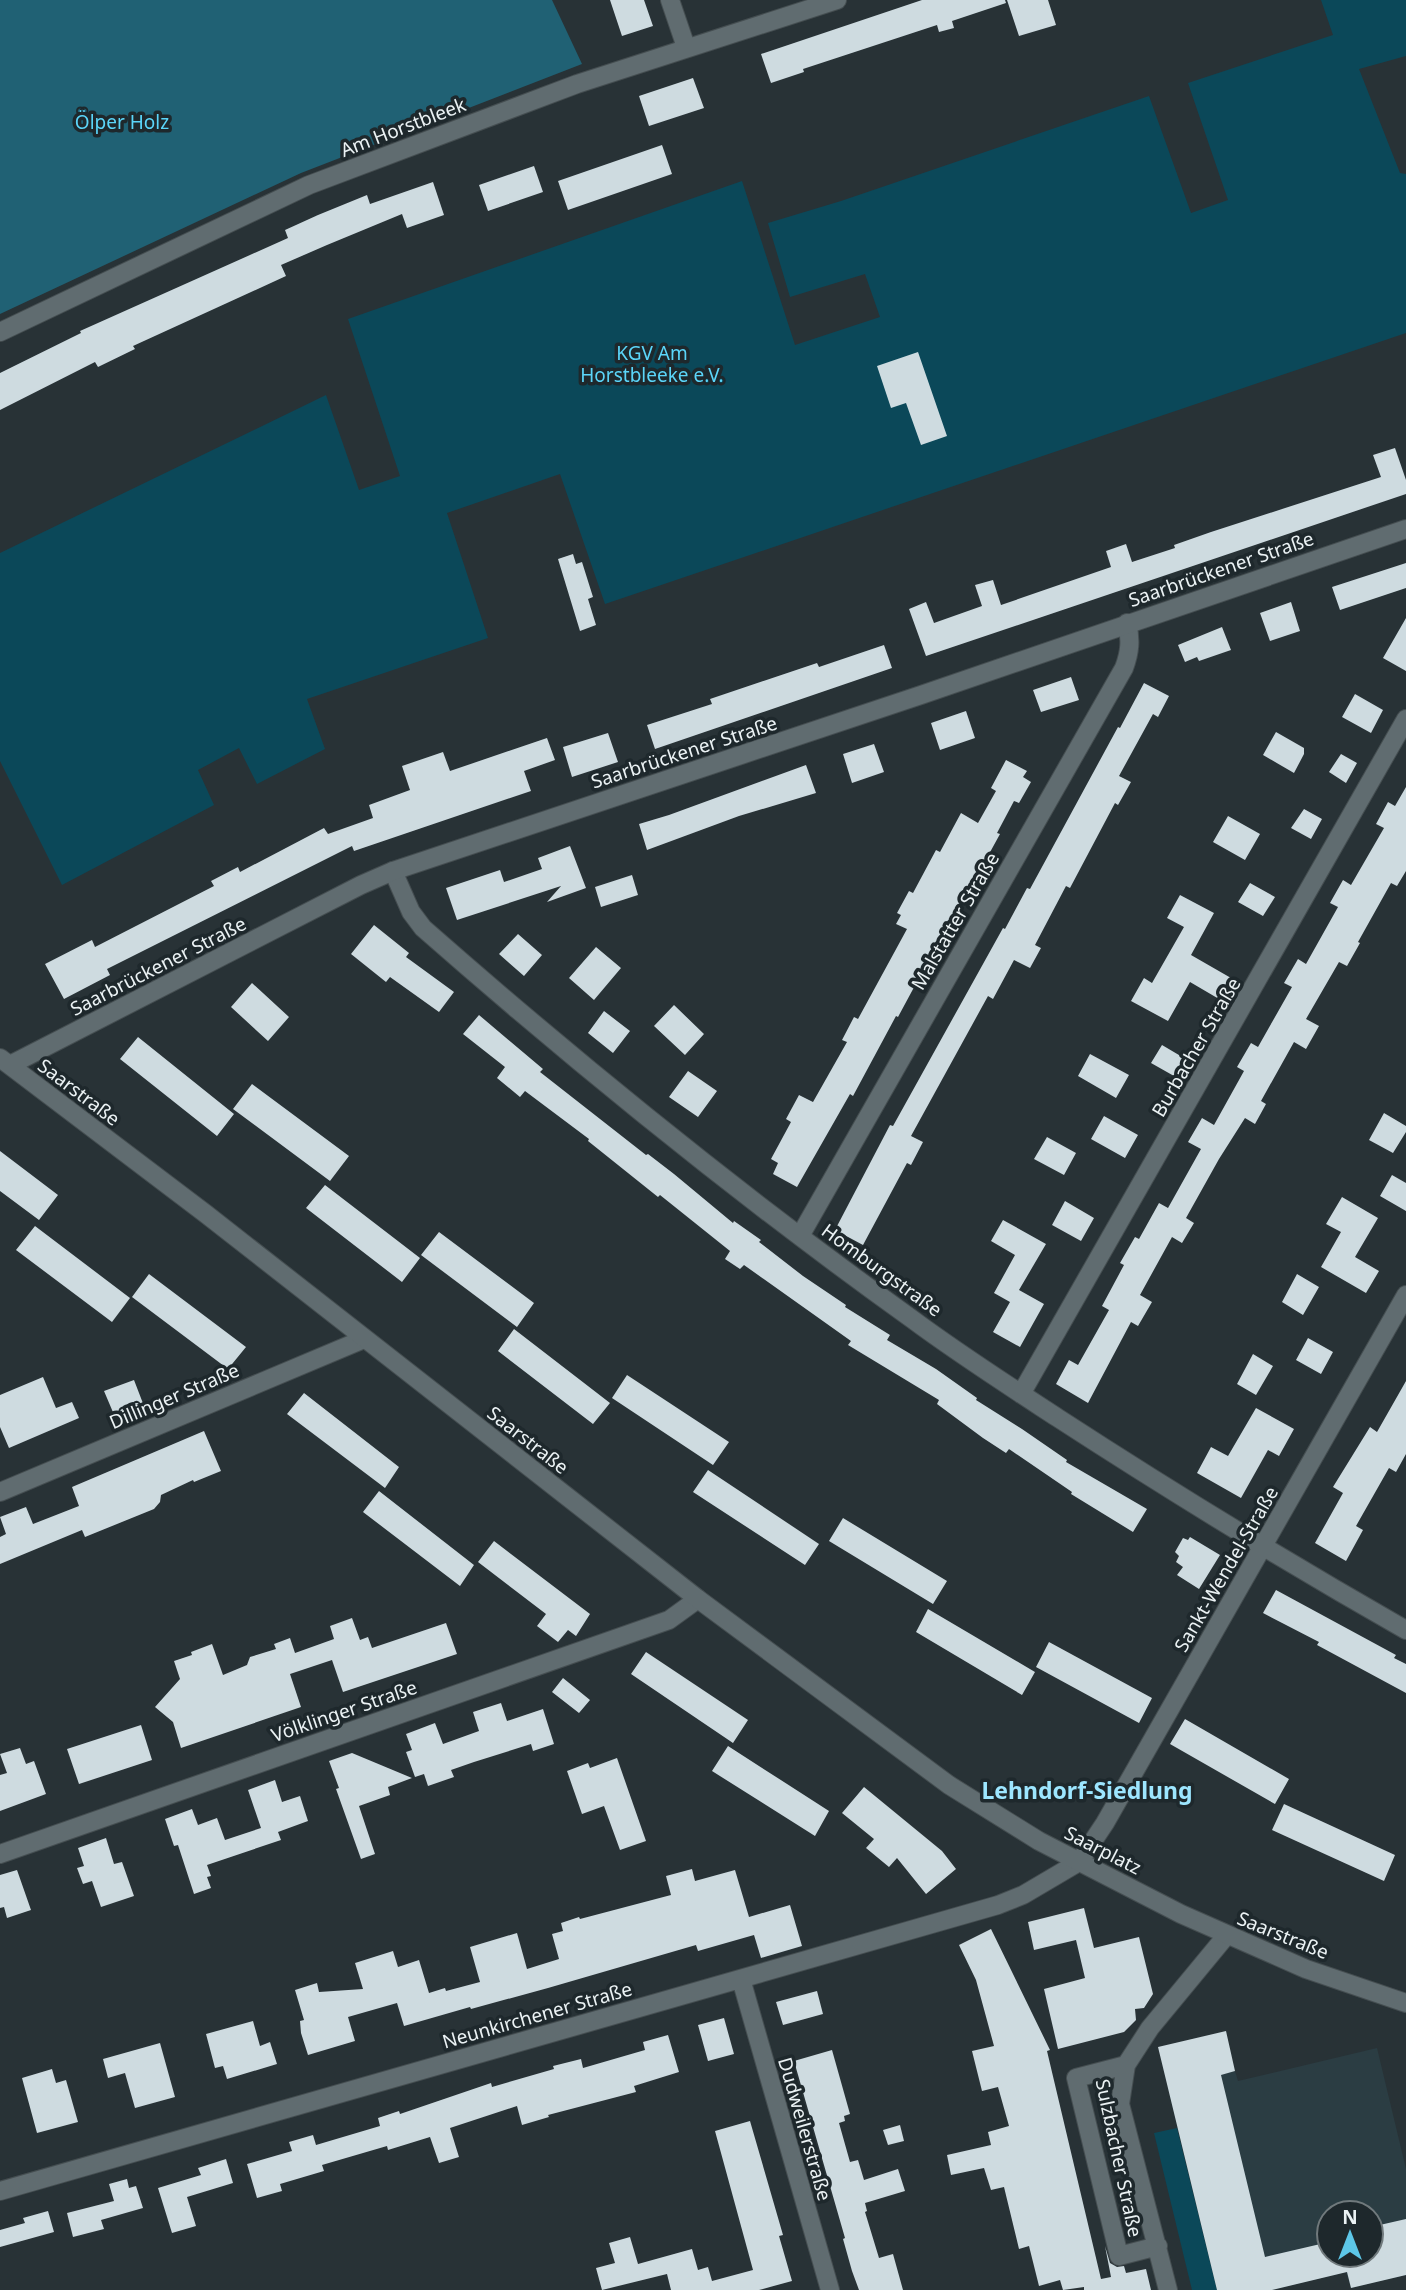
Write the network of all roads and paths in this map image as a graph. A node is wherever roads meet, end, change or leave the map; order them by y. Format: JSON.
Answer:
{"nodes":[{"id":1,"x":670,"y":0,"type":"edge"},
{"id":2,"x":837,"y":0,"type":"edge"},
{"id":3,"x":686,"y":47,"type":"junction"},
{"id":4,"x":0,"y":332,"type":"edge"},
{"id":5,"x":1406,"y":529,"type":"edge"},
{"id":6,"x":1127,"y":623,"type":"junction"},
{"id":7,"x":1406,"y":719,"type":"edge"},
{"id":8,"x":393,"y":871,"type":"junction"},
{"id":9,"x":3,"y":1064,"type":"edge"},
{"id":10,"x":800,"y":1236,"type":"junction"},
{"id":11,"x":1406,"y":1295,"type":"edge"},
{"id":12,"x":364,"y":1339,"type":"junction"},
{"id":13,"x":1021,"y":1394,"type":"junction"},
{"id":14,"x":0,"y":1492,"type":"edge"},
{"id":15,"x":1263,"y":1547,"type":"junction"},
{"id":16,"x":698,"y":1599,"type":"junction"},
{"id":17,"x":1406,"y":1630,"type":"edge"},
{"id":18,"x":1039,"y":1841,"type":"joint"},
{"id":19,"x":0,"y":1854,"type":"edge"},
{"id":20,"x":1079,"y":1862,"type":"junction"},
{"id":21,"x":1147,"y":1897,"type":"joint"},
{"id":22,"x":1226,"y":1936,"type":"junction"},
{"id":23,"x":741,"y":1979,"type":"junction"},
{"id":24,"x":1406,"y":2003,"type":"edge"},
{"id":25,"x":1126,"y":2065,"type":"junction"},
{"id":26,"x":0,"y":2191,"type":"edge"},
{"id":27,"x":1158,"y":2246,"type":"junction"},
{"id":28,"x":830,"y":2290,"type":"edge"},
{"id":29,"x":1168,"y":2290,"type":"edge"}],
"edges":[{"from":1,"to":3,"type":"street"},
{"from":2,"to":3,"type":"street","name":"Am Horstbleek"},
{"from":3,"to":4,"type":"street","name":"Am Horstbleek"},
{"from":5,"to":6,"type":"street","name":"Saarbrückener Straße"},
{"from":6,"to":8,"type":"street","name":"Saarbrückener Straße"},
{"from":6,"to":10,"type":"street","name":"Malstatter Straße"},
{"from":7,"to":13,"type":"street","name":"Burbacher Straße"},
{"from":8,"to":9,"type":"street","name":"Saarbrückener Straße"},
{"from":8,"to":10,"type":"street","name":"Homburgstraße"},
{"from":9,"to":12,"type":"street","name":"Saarstraße"},
{"from":10,"to":13,"type":"street","name":"Homburgstraße"},
{"from":11,"to":15,"type":"street","name":"Sankt-Wendel-Straße"},
{"from":12,"to":14,"type":"street","name":"Dillinger Straße"},
{"from":12,"to":16,"type":"street","name":"Saarstraße"},
{"from":13,"to":15,"type":"street","name":"Homburgstraße"},
{"from":15,"to":17,"type":"street","name":"Homburgstraße"},
{"from":15,"to":20,"type":"street","name":"Sankt-Wendel-Straße"},
{"from":16,"to":18,"type":"street","name":"Saarstraße"},
{"from":16,"to":19,"type":"street","name":"Völklinger Straße"},
{"from":18,"to":20,"type":"street","name":"Saarplatz"},
{"from":20,"to":21,"type":"street","name":"Saarplatz"},
{"from":20,"to":23,"type":"street","name":"Neunkirchener Straße"},
{"from":21,"to":22,"type":"street","name":"Saarstraße"},
{"from":22,"to":24,"type":"street","name":"Saarstraße"},
{"from":22,"to":25,"type":"street","name":"Sulzbacher Straße"},
{"from":23,"to":26,"type":"street","name":"Neunkirchener Straße"},
{"from":23,"to":28,"type":"street","name":"Dudweilerstraße"},
{"from":25,"to":27,"type":"street","name":"Sulzbacher Straße"},
{"from":25,"to":27,"type":"street","name":"Sulzbacher Straße"},
{"from":27,"to":29,"type":"street","name":"Sulzbacher Straße"}]}
